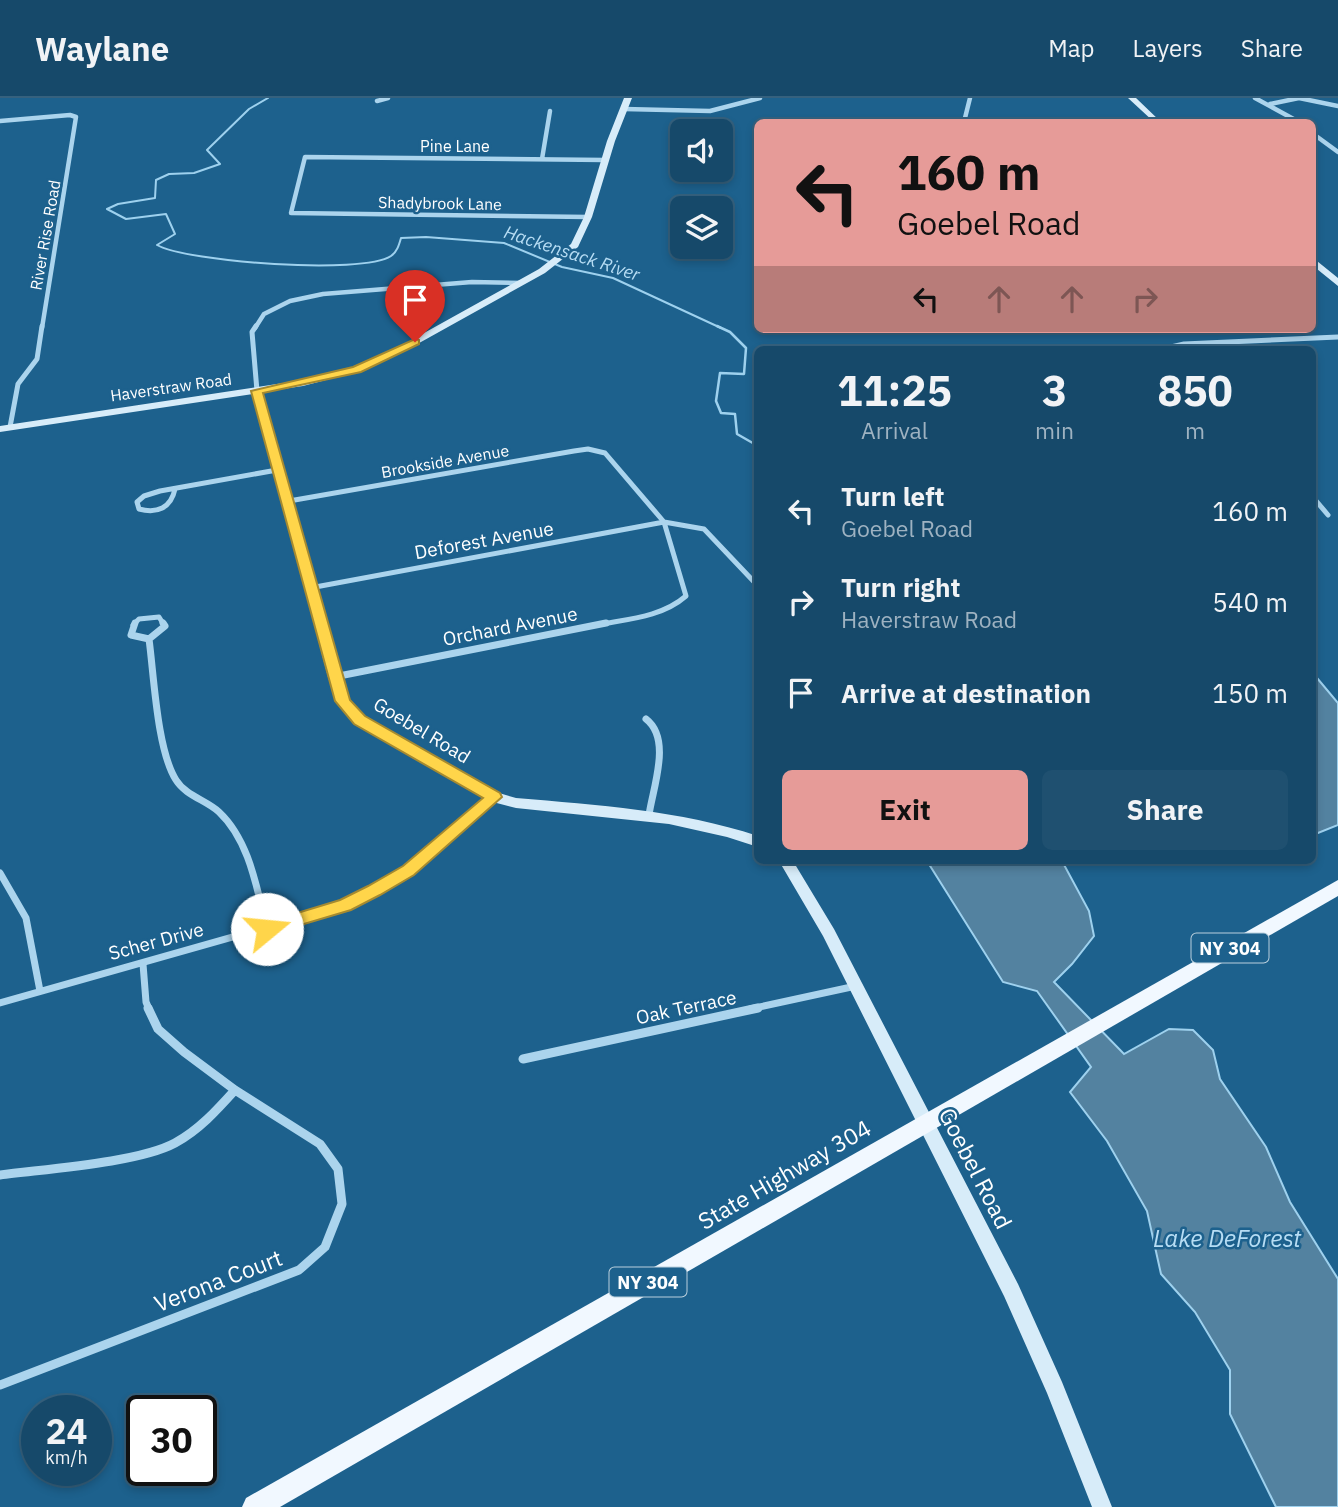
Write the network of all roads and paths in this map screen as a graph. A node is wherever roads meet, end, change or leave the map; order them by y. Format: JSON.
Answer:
{"nodes":[{"id":1,"x":388,"y":98,"type":"edge"},
{"id":2,"x":628,"y":98,"type":"edge"},
{"id":3,"x":760,"y":98,"type":"edge"},
{"id":4,"x":970,"y":98,"type":"edge"},
{"id":5,"x":1132,"y":98,"type":"edge"},
{"id":6,"x":1255,"y":98,"type":"edge"},
{"id":7,"x":377,"y":101,"type":"dead end"},
{"id":8,"x":1270,"y":104,"type":"junction"},
{"id":9,"x":1338,"y":106,"type":"edge"},
{"id":10,"x":624,"y":109,"type":"junction"},
{"id":11,"x":550,"y":111,"type":"dead end"},
{"id":12,"x":965,"y":119,"type":"edge"},
{"id":13,"x":1155,"y":119,"type":"edge"},
{"id":14,"x":1294,"y":119,"type":"edge"},
{"id":15,"x":0,"y":121,"type":"edge"},
{"id":16,"x":1316,"y":136,"type":"edge"},
{"id":17,"x":1338,"y":152,"type":"edge"},
{"id":18,"x":542,"y":159,"type":"junction"},
{"id":19,"x":605,"y":160,"type":"junction"},
{"id":20,"x":291,"y":213,"type":"joint"},
{"id":21,"x":588,"y":218,"type":"junction"},
{"id":22,"x":1316,"y":264,"type":"edge"},
{"id":23,"x":521,"y":283,"type":"junction"},
{"id":24,"x":1338,"y":283,"type":"edge"},
{"id":25,"x":1338,"y":337,"type":"edge"},
{"id":26,"x":1175,"y":346,"type":"edge"},
{"id":27,"x":257,"y":391,"type":"junction"},
{"id":28,"x":5,"y":428,"type":"edge"},
{"id":29,"x":278,"y":470,"type":"junction"},
{"id":30,"x":175,"y":489,"type":"junction"},
{"id":31,"x":289,"y":501,"type":"junction"},
{"id":32,"x":1316,"y":501,"type":"edge"},
{"id":33,"x":1328,"y":515,"type":"dead end"},
{"id":34,"x":664,"y":522,"type":"junction"},
{"id":35,"x":754,"y":582,"type":"edge"},
{"id":36,"x":310,"y":588,"type":"junction"},
{"id":37,"x":149,"y":639,"type":"junction"},
{"id":38,"x":334,"y":677,"type":"junction"},
{"id":39,"x":646,"y":719,"type":"dead end"},
{"id":40,"x":494,"y":797,"type":"junction"},
{"id":41,"x":649,"y":816,"type":"junction"},
{"id":42,"x":754,"y":841,"type":"edge"},
{"id":43,"x":788,"y":864,"type":"edge"},
{"id":44,"x":0,"y":873,"type":"edge"},
{"id":45,"x":1338,"y":887,"type":"edge"},
{"id":46,"x":267,"y":929,"type":"junction"},
{"id":47,"x":143,"y":964,"type":"junction"},
{"id":48,"x":856,"y":986,"type":"junction"},
{"id":49,"x":40,"y":991,"type":"junction"},
{"id":50,"x":0,"y":1003,"type":"edge"},
{"id":51,"x":523,"y":1059,"type":"dead end"},
{"id":52,"x":236,"y":1090,"type":"junction"},
{"id":53,"x":926,"y":1123,"type":"junction"},
{"id":54,"x":0,"y":1175,"type":"edge"},
{"id":55,"x":0,"y":1385,"type":"edge"},
{"id":56,"x":255,"y":1507,"type":"edge"},
{"id":57,"x":1102,"y":1507,"type":"edge"}],
"edges":[{"from":1,"to":7,"type":"street"},
{"from":2,"to":10,"type":"street","name":"Haverstraw Road"},
{"from":3,"to":10,"type":"street"},
{"from":4,"to":12,"type":"street"},
{"from":5,"to":13,"type":"street"},
{"from":6,"to":8,"type":"street"},
{"from":8,"to":9,"type":"street"},
{"from":8,"to":14,"type":"street"},
{"from":10,"to":19,"type":"street","name":"Haverstraw Road"},
{"from":11,"to":18,"type":"street"},
{"from":15,"to":28,"type":"street","name":"River Rise Road"},
{"from":16,"to":17,"type":"street"},
{"from":18,"to":19,"type":"street","name":"Pine Lane"},
{"from":18,"to":20,"type":"street","name":"Pine Lane"},
{"from":19,"to":21,"type":"street","name":"Haverstraw Road"},
{"from":20,"to":21,"type":"street","name":"Shadybrook Lane"},
{"from":21,"to":23,"type":"street","name":"Haverstraw Road"},
{"from":22,"to":24,"type":"street"},
{"from":23,"to":27,"type":"street","name":"Haverstraw Road"},
{"from":23,"to":27,"type":"street"},
{"from":25,"to":26,"type":"street"},
{"from":27,"to":28,"type":"street","name":"Haverstraw Road"},
{"from":27,"to":29,"type":"street","name":"Goebel Road"},
{"from":29,"to":30,"type":"street"},
{"from":29,"to":31,"type":"street","name":"Goebel Road"},
{"from":30,"to":30,"type":"street"},
{"from":31,"to":34,"type":"street","name":"Brookside Avenue"},
{"from":31,"to":36,"type":"street","name":"Goebel Road"},
{"from":32,"to":33,"type":"street"},
{"from":34,"to":35,"type":"street"},
{"from":34,"to":36,"type":"street","name":"Deforest Avenue"},
{"from":34,"to":38,"type":"street","name":"Orchard Avenue"},
{"from":36,"to":38,"type":"street","name":"Goebel Road"},
{"from":37,"to":37,"type":"street"},
{"from":37,"to":46,"type":"street"},
{"from":38,"to":40,"type":"street","name":"Goebel Road"},
{"from":39,"to":41,"type":"street"},
{"from":40,"to":41,"type":"street","name":"Goebel Road"},
{"from":40,"to":46,"type":"street","name":"Scher Drive"},
{"from":41,"to":42,"type":"street","name":"Goebel Road"},
{"from":43,"to":48,"type":"street","name":"Goebel Road"},
{"from":44,"to":49,"type":"street"},
{"from":45,"to":53,"type":"main road","name":"State Highway 304","number":"NY 304"},
{"from":46,"to":47,"type":"street","name":"Scher Drive"},
{"from":47,"to":49,"type":"street","name":"Scher Drive"},
{"from":47,"to":52,"type":"street","name":"Verona Court"},
{"from":48,"to":51,"type":"street","name":"Oak Terrace"},
{"from":48,"to":53,"type":"street","name":"Goebel Road"},
{"from":49,"to":50,"type":"street","name":"Scher Drive"},
{"from":52,"to":54,"type":"street"},
{"from":52,"to":55,"type":"street","name":"Verona Court"},
{"from":53,"to":56,"type":"main road","name":"State Highway 304","number":"NY 304"},
{"from":53,"to":57,"type":"street","name":"Goebel Road"}]}
